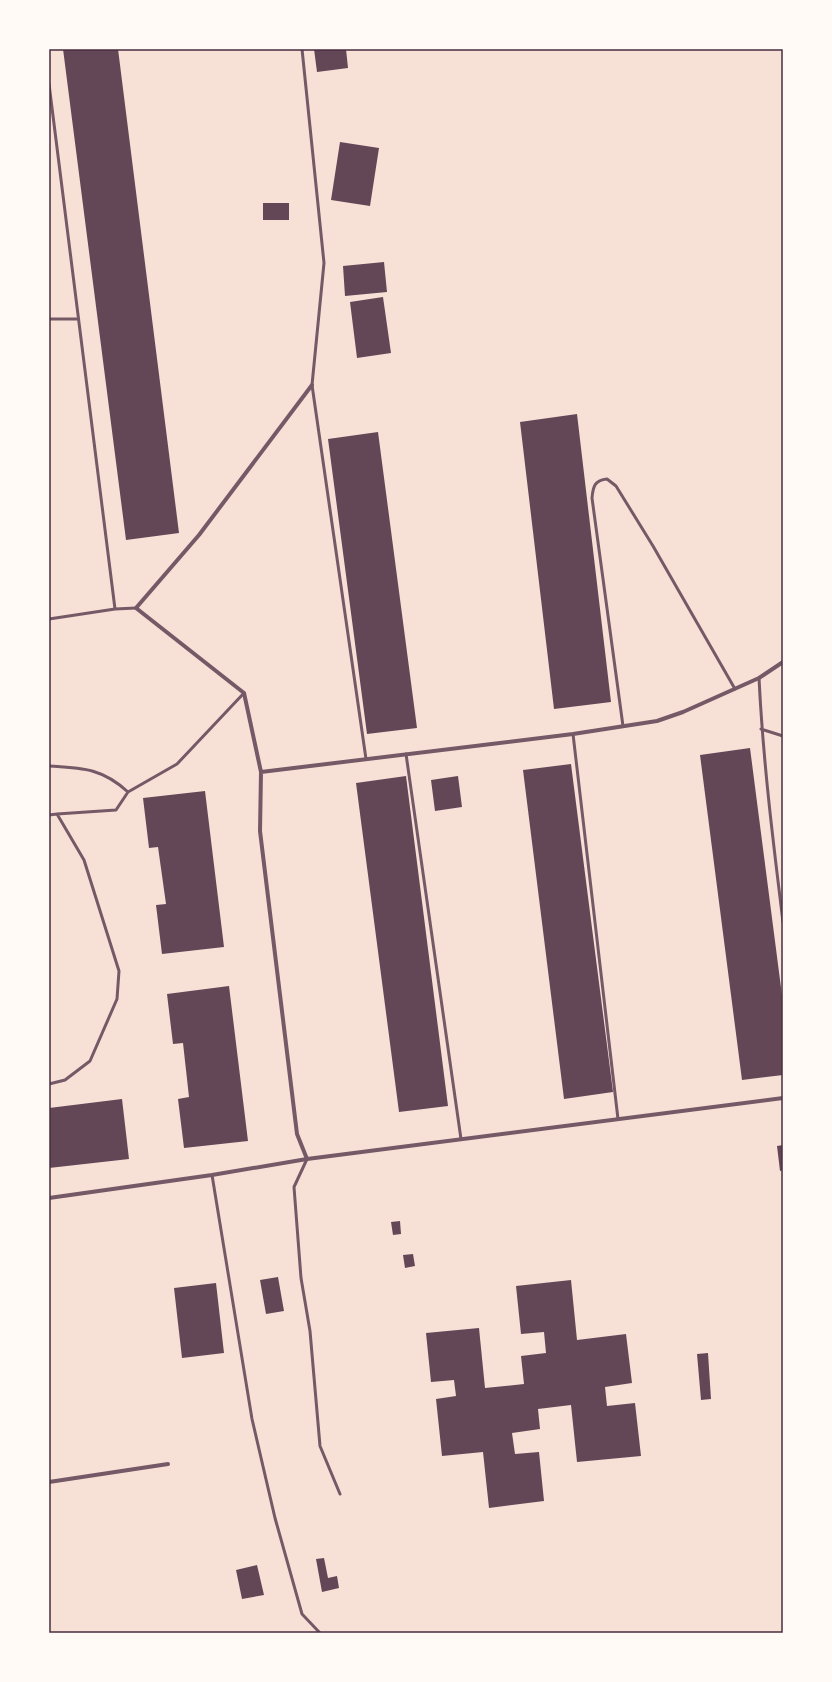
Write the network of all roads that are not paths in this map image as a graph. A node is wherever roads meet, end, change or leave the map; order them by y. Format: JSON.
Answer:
{"nodes":[{"id":1,"x":302,"y":49,"type":"edge"},
{"id":2,"x":49,"y":84,"type":"edge"},
{"id":3,"x":49,"y":319,"type":"edge"},
{"id":4,"x":78,"y":319,"type":"junction"},
{"id":5,"x":312,"y":385,"type":"junction"},
{"id":6,"x":136,"y":608,"type":"junction"},
{"id":7,"x":115,"y":609,"type":"junction"},
{"id":8,"x":49,"y":619,"type":"edge"},
{"id":9,"x":783,"y":662,"type":"edge"},
{"id":10,"x":759,"y":678,"type":"junction"},
{"id":11,"x":735,"y":689,"type":"junction"},
{"id":12,"x":244,"y":693,"type":"junction"},
{"id":13,"x":623,"y":726,"type":"junction"},
{"id":14,"x":761,"y":730,"type":"junction"},
{"id":15,"x":573,"y":734,"type":"junction"},
{"id":16,"x":783,"y":736,"type":"edge"},
{"id":17,"x":406,"y":754,"type":"junction"},
{"id":18,"x":366,"y":759,"type":"junction"},
{"id":19,"x":49,"y":766,"type":"edge"},
{"id":20,"x":261,"y":772,"type":"junction"},
{"id":21,"x":128,"y":792,"type":"junction"},
{"id":22,"x":57,"y":814,"type":"junction"},
{"id":23,"x":49,"y":815,"type":"edge"},
{"id":24,"x":783,"y":922,"type":"edge"},
{"id":25,"x":49,"y":1084,"type":"edge"},
{"id":26,"x":783,"y":1098,"type":"edge"},
{"id":27,"x":618,"y":1119,"type":"junction"},
{"id":28,"x":461,"y":1139,"type":"junction"},
{"id":29,"x":307,"y":1159,"type":"junction"},
{"id":30,"x":212,"y":1175,"type":"junction"},
{"id":31,"x":49,"y":1198,"type":"edge"},
{"id":32,"x":168,"y":1464,"type":"dead end"},
{"id":33,"x":49,"y":1482,"type":"edge"},
{"id":34,"x":340,"y":1494,"type":"dead end"},
{"id":35,"x":320,"y":1633,"type":"edge"}],
"edges":[{"from":1,"to":5,"type":"lane"},
{"from":2,"to":4,"type":"lane"},
{"from":3,"to":4,"type":"lane"},
{"from":4,"to":7,"type":"lane"},
{"from":5,"to":6,"type":"street"},
{"from":5,"to":18,"type":"lane"},
{"from":6,"to":7,"type":"lane"},
{"from":6,"to":12,"type":"street"},
{"from":7,"to":8,"type":"lane"},
{"from":9,"to":10,"type":"street"},
{"from":10,"to":11,"type":"street"},
{"from":10,"to":14,"type":"lane"},
{"from":11,"to":13,"type":"street"},
{"from":11,"to":13,"type":"lane"},
{"from":12,"to":20,"type":"street"},
{"from":12,"to":21,"type":"lane"},
{"from":13,"to":15,"type":"street"},
{"from":14,"to":16,"type":"lane"},
{"from":14,"to":24,"type":"lane"},
{"from":15,"to":17,"type":"street"},
{"from":15,"to":27,"type":"lane"},
{"from":17,"to":18,"type":"street"},
{"from":17,"to":28,"type":"lane"},
{"from":18,"to":20,"type":"street"},
{"from":19,"to":21,"type":"lane"},
{"from":20,"to":29,"type":"street"},
{"from":21,"to":22,"type":"lane"},
{"from":22,"to":23,"type":"lane"},
{"from":22,"to":25,"type":"lane"},
{"from":26,"to":27,"type":"street"},
{"from":27,"to":28,"type":"street"},
{"from":28,"to":29,"type":"street"},
{"from":29,"to":30,"type":"street"},
{"from":29,"to":34,"type":"lane"},
{"from":30,"to":31,"type":"street"},
{"from":30,"to":35,"type":"lane"},
{"from":32,"to":33,"type":"street"}]}
